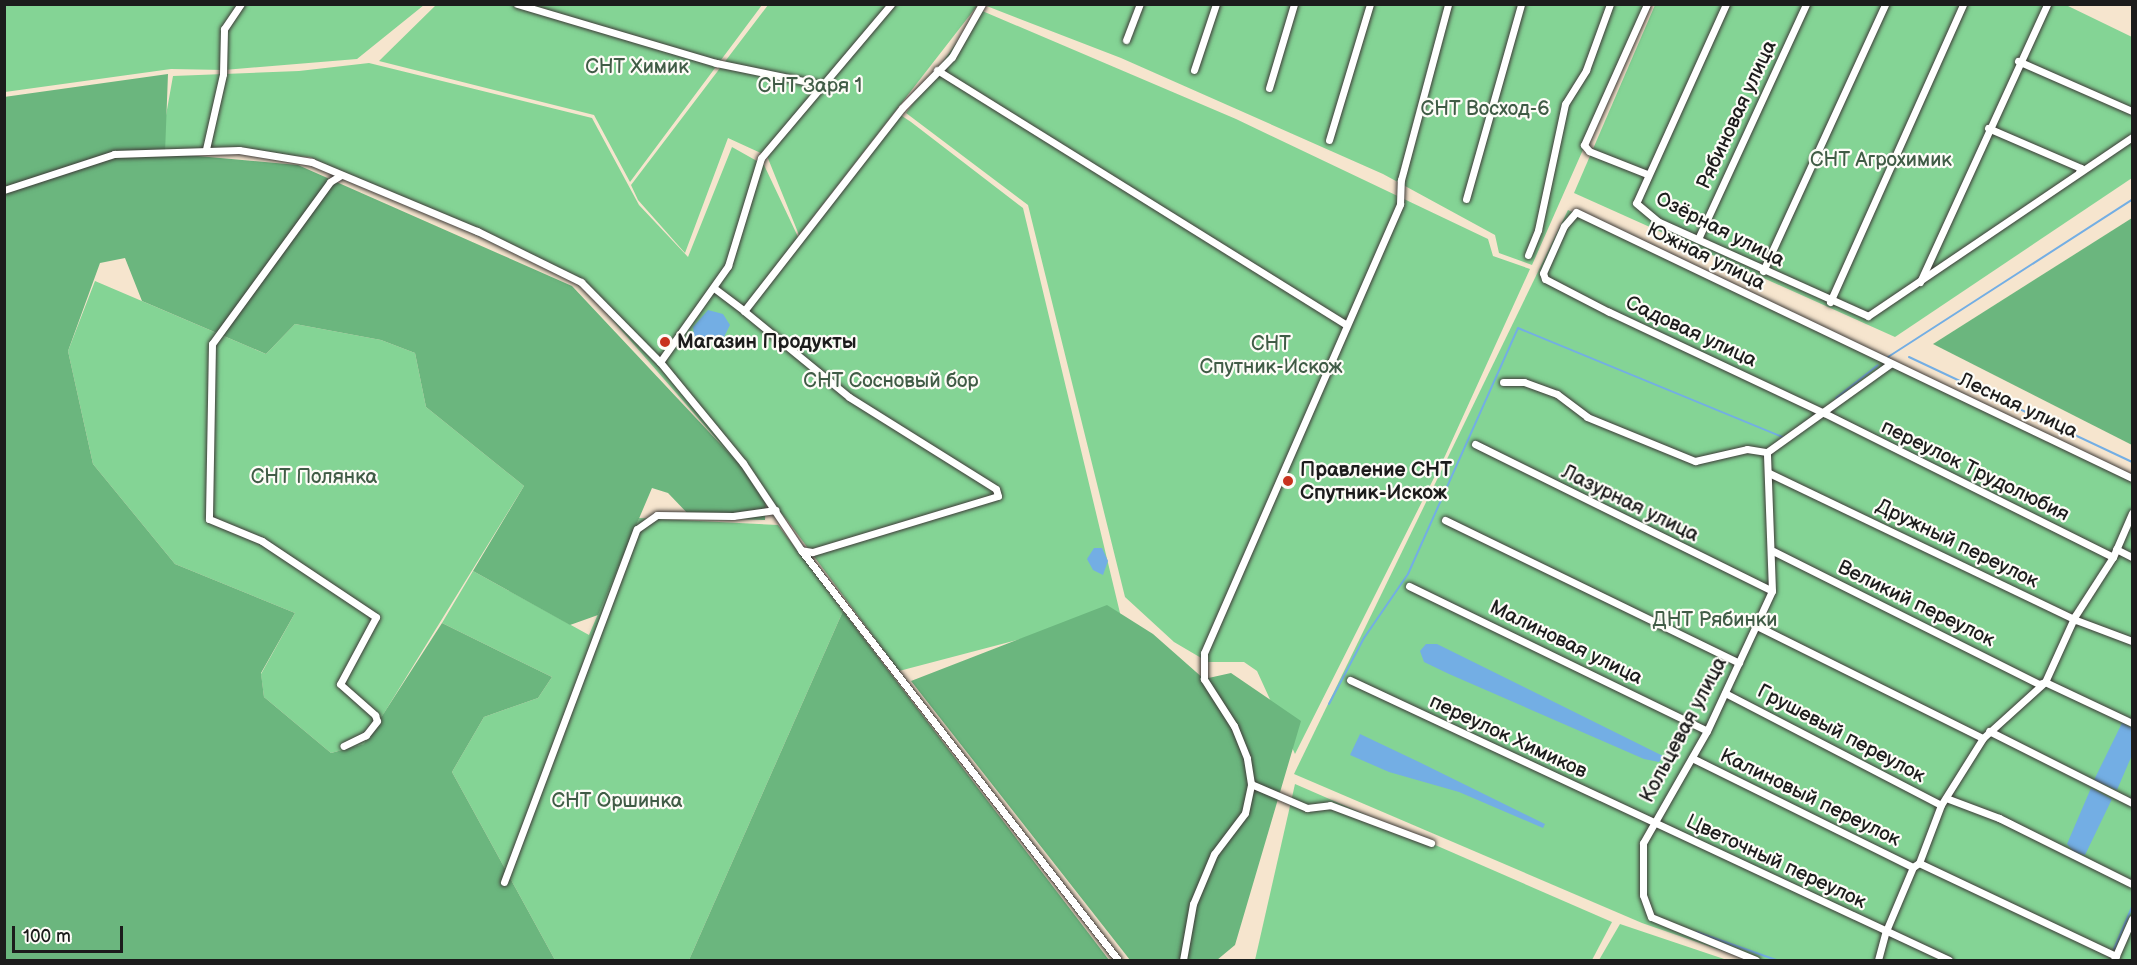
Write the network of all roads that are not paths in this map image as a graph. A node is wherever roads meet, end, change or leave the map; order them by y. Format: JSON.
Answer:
{"nodes":[{"id":1,"x":241,"y":4,"type":"edge"},
{"id":2,"x":517,"y":4,"type":"edge"},
{"id":3,"x":891,"y":4,"type":"edge"},
{"id":4,"x":982,"y":4,"type":"edge"},
{"id":5,"x":1140,"y":4,"type":"edge"},
{"id":6,"x":1216,"y":4,"type":"edge"},
{"id":7,"x":1294,"y":4,"type":"edge"},
{"id":8,"x":1370,"y":4,"type":"edge"},
{"id":9,"x":1448,"y":4,"type":"edge"},
{"id":10,"x":1521,"y":4,"type":"edge"},
{"id":11,"x":1610,"y":4,"type":"edge"},
{"id":12,"x":1647,"y":4,"type":"edge"},
{"id":13,"x":1726,"y":4,"type":"edge"},
{"id":14,"x":1806,"y":4,"type":"edge"},
{"id":15,"x":1885,"y":4,"type":"edge"},
{"id":16,"x":1963,"y":4,"type":"edge"},
{"id":17,"x":2047,"y":4,"type":"edge"},
{"id":18,"x":1126,"y":40,"type":"dead end"},
{"id":19,"x":2018,"y":61,"type":"junction"},
{"id":20,"x":937,"y":70,"type":"junction"},
{"id":21,"x":1194,"y":70,"type":"dead end"},
{"id":22,"x":823,"y":84,"type":"junction"},
{"id":23,"x":1269,"y":88,"type":"dead end"},
{"id":24,"x":2133,"y":111,"type":"edge"},
{"id":25,"x":1988,"y":128,"type":"junction"},
{"id":26,"x":2133,"y":137,"type":"edge"},
{"id":27,"x":1329,"y":140,"type":"dead end"},
{"id":28,"x":206,"y":149,"type":"junction"},
{"id":29,"x":2079,"y":172,"type":"junction"},
{"id":30,"x":1647,"y":174,"type":"junction"},
{"id":31,"x":341,"y":175,"type":"junction"},
{"id":32,"x":4,"y":190,"type":"edge"},
{"id":33,"x":1466,"y":199,"type":"dead end"},
{"id":34,"x":1698,"y":239,"type":"junction"},
{"id":35,"x":1528,"y":255,"type":"dead end"},
{"id":36,"x":1763,"y":271,"type":"junction"},
{"id":37,"x":1545,"y":279,"type":"joint"},
{"id":38,"x":1920,"y":282,"type":"junction"},
{"id":39,"x":714,"y":288,"type":"junction"},
{"id":40,"x":1830,"y":302,"type":"junction"},
{"id":41,"x":744,"y":311,"type":"junction"},
{"id":42,"x":1345,"y":324,"type":"junction"},
{"id":43,"x":660,"y":362,"type":"junction"},
{"id":44,"x":1890,"y":364,"type":"junction"},
{"id":45,"x":1503,"y":382,"type":"dead end"},
{"id":46,"x":1824,"y":413,"type":"junction"},
{"id":47,"x":1475,"y":444,"type":"dead end"},
{"id":48,"x":1767,"y":452,"type":"junction"},
{"id":49,"x":1769,"y":473,"type":"junction"},
{"id":50,"x":2133,"y":478,"type":"edge"},
{"id":51,"x":776,"y":510,"type":"junction"},
{"id":52,"x":2133,"y":513,"type":"edge"},
{"id":53,"x":1445,"y":520,"type":"dead end"},
{"id":54,"x":2116,"y":549,"type":"junction"},
{"id":55,"x":801,"y":550,"type":"junction"},
{"id":56,"x":1773,"y":552,"type":"junction"},
{"id":57,"x":2113,"y":557,"type":"junction"},
{"id":58,"x":2133,"y":557,"type":"edge"},
{"id":59,"x":1409,"y":586,"type":"dead end"},
{"id":60,"x":1772,"y":591,"type":"junction"},
{"id":61,"x":2076,"y":620,"type":"junction"},
{"id":62,"x":1757,"y":626,"type":"junction"},
{"id":63,"x":2133,"y":641,"type":"edge"},
{"id":64,"x":1739,"y":663,"type":"junction"},
{"id":65,"x":1350,"y":681,"type":"dead end"},
{"id":66,"x":2045,"y":682,"type":"junction"},
{"id":67,"x":1725,"y":693,"type":"junction"},
{"id":68,"x":2133,"y":723,"type":"edge"},
{"id":69,"x":1707,"y":731,"type":"junction"},
{"id":70,"x":1989,"y":731,"type":"junction"},
{"id":71,"x":1983,"y":738,"type":"junction"},
{"id":72,"x":343,"y":746,"type":"dead end"},
{"id":73,"x":1692,"y":758,"type":"junction"},
{"id":74,"x":1251,"y":784,"type":"junction"},
{"id":75,"x":1946,"y":798,"type":"junction"},
{"id":76,"x":2133,"y":803,"type":"edge"},
{"id":77,"x":1941,"y":805,"type":"junction"},
{"id":78,"x":1652,"y":823,"type":"junction"},
{"id":79,"x":1431,"y":843,"type":"dead end"},
{"id":80,"x":1916,"y":865,"type":"junction"},
{"id":81,"x":504,"y":882,"type":"dead end"},
{"id":82,"x":2133,"y":884,"type":"edge"},
{"id":83,"x":2133,"y":919,"type":"edge"},
{"id":84,"x":1886,"y":931,"type":"junction"},
{"id":85,"x":2115,"y":958,"type":"edge"},
{"id":86,"x":1118,"y":960,"type":"edge"},
{"id":87,"x":1183,"y":960,"type":"edge"},
{"id":88,"x":1756,"y":960,"type":"edge"},
{"id":89,"x":1878,"y":960,"type":"edge"},
{"id":90,"x":1949,"y":960,"type":"edge"}],
"edges":[{"from":1,"to":28,"type":"street"},
{"from":2,"to":22,"type":"street"},
{"from":3,"to":22,"type":"street"},
{"from":4,"to":20,"type":"street"},
{"from":5,"to":18,"type":"street"},
{"from":6,"to":21,"type":"street"},
{"from":7,"to":23,"type":"street"},
{"from":8,"to":27,"type":"street"},
{"from":9,"to":42,"type":"street"},
{"from":10,"to":33,"type":"street"},
{"from":11,"to":35,"type":"street"},
{"from":12,"to":30,"type":"street"},
{"from":13,"to":30,"type":"street","name":"Озёрная улица"},
{"from":14,"to":34,"type":"street","name":"Рябиновая улица"},
{"from":15,"to":36,"type":"street"},
{"from":16,"to":40,"type":"street"},
{"from":17,"to":19,"type":"street"},
{"from":19,"to":24,"type":"street"},
{"from":19,"to":25,"type":"street"},
{"from":20,"to":41,"type":"street"},
{"from":20,"to":42,"type":"street"},
{"from":22,"to":39,"type":"street"},
{"from":25,"to":29,"type":"street"},
{"from":25,"to":38,"type":"street"},
{"from":26,"to":29,"type":"street"},
{"from":28,"to":31,"type":"street"},
{"from":28,"to":32,"type":"street"},
{"from":29,"to":38,"type":"street"},
{"from":30,"to":34,"type":"street","name":"Озёрная улица"},
{"from":31,"to":43,"type":"street"},
{"from":31,"to":72,"type":"street"},
{"from":34,"to":36,"type":"street","name":"Озёрная улица"},
{"from":36,"to":40,"type":"street","name":"Озёрная улица"},
{"from":37,"to":44,"type":"street","name":"Южная улица"},
{"from":37,"to":46,"type":"street","name":"Садовая улица"},
{"from":38,"to":40,"type":"street","name":"Озёрная улица"},
{"from":39,"to":41,"type":"street"},
{"from":39,"to":43,"type":"street"},
{"from":41,"to":55,"type":"street"},
{"from":42,"to":74,"type":"street"},
{"from":43,"to":51,"type":"street"},
{"from":44,"to":46,"type":"street"},
{"from":44,"to":50,"type":"street","name":"Лесная улица"},
{"from":45,"to":48,"type":"street"},
{"from":46,"to":48,"type":"street"},
{"from":46,"to":57,"type":"street","name":"переулок Трудолюбия"},
{"from":47,"to":60,"type":"street","name":"Лазурная улица"},
{"from":48,"to":49,"type":"street","name":"Кольцевая улица"},
{"from":49,"to":56,"type":"street","name":"Кольцевая улица"},
{"from":49,"to":61,"type":"street","name":"Дружный переулок"},
{"from":51,"to":55,"type":"street"},
{"from":51,"to":81,"type":"street"},
{"from":52,"to":54,"type":"street"},
{"from":53,"to":64,"type":"street"},
{"from":54,"to":57,"type":"street"},
{"from":54,"to":58,"type":"street"},
{"from":55,"to":86,"type":"street"},
{"from":56,"to":60,"type":"street","name":"Кольцевая улица"},
{"from":56,"to":66,"type":"street","name":"Великий переулок"},
{"from":57,"to":61,"type":"street"},
{"from":59,"to":69,"type":"street","name":"Малиновая улица"},
{"from":60,"to":62,"type":"street","name":"Кольцевая улица"},
{"from":61,"to":63,"type":"street","name":"Дружный переулок"},
{"from":61,"to":66,"type":"street"},
{"from":62,"to":64,"type":"street","name":"Кольцевая улица"},
{"from":62,"to":71,"type":"street"},
{"from":64,"to":67,"type":"street","name":"Кольцевая улица"},
{"from":65,"to":78,"type":"street","name":"переулок Химиков"},
{"from":66,"to":68,"type":"street","name":"Великий переулок"},
{"from":66,"to":70,"type":"street"},
{"from":67,"to":69,"type":"street","name":"Кольцевая улица"},
{"from":67,"to":77,"type":"street","name":"Грушевый переулок"},
{"from":69,"to":73,"type":"street","name":"Кольцевая улица"},
{"from":70,"to":71,"type":"street"},
{"from":70,"to":76,"type":"street"},
{"from":71,"to":75,"type":"street"},
{"from":73,"to":78,"type":"street","name":"Кольцевая улица"},
{"from":73,"to":80,"type":"street","name":"Калиновый переулок"},
{"from":74,"to":79,"type":"street"},
{"from":74,"to":87,"type":"street"},
{"from":75,"to":77,"type":"street"},
{"from":75,"to":82,"type":"street"},
{"from":77,"to":80,"type":"street"},
{"from":78,"to":84,"type":"street","name":"Цветочный переулок"},
{"from":78,"to":88,"type":"street","name":"Кольцевая улица"},
{"from":80,"to":84,"type":"street"},
{"from":80,"to":85,"type":"street","name":"Калиновый переулок"},
{"from":83,"to":85,"type":"street"},
{"from":84,"to":89,"type":"street"},
{"from":84,"to":90,"type":"street","name":"Цветочный переулок"}]}
